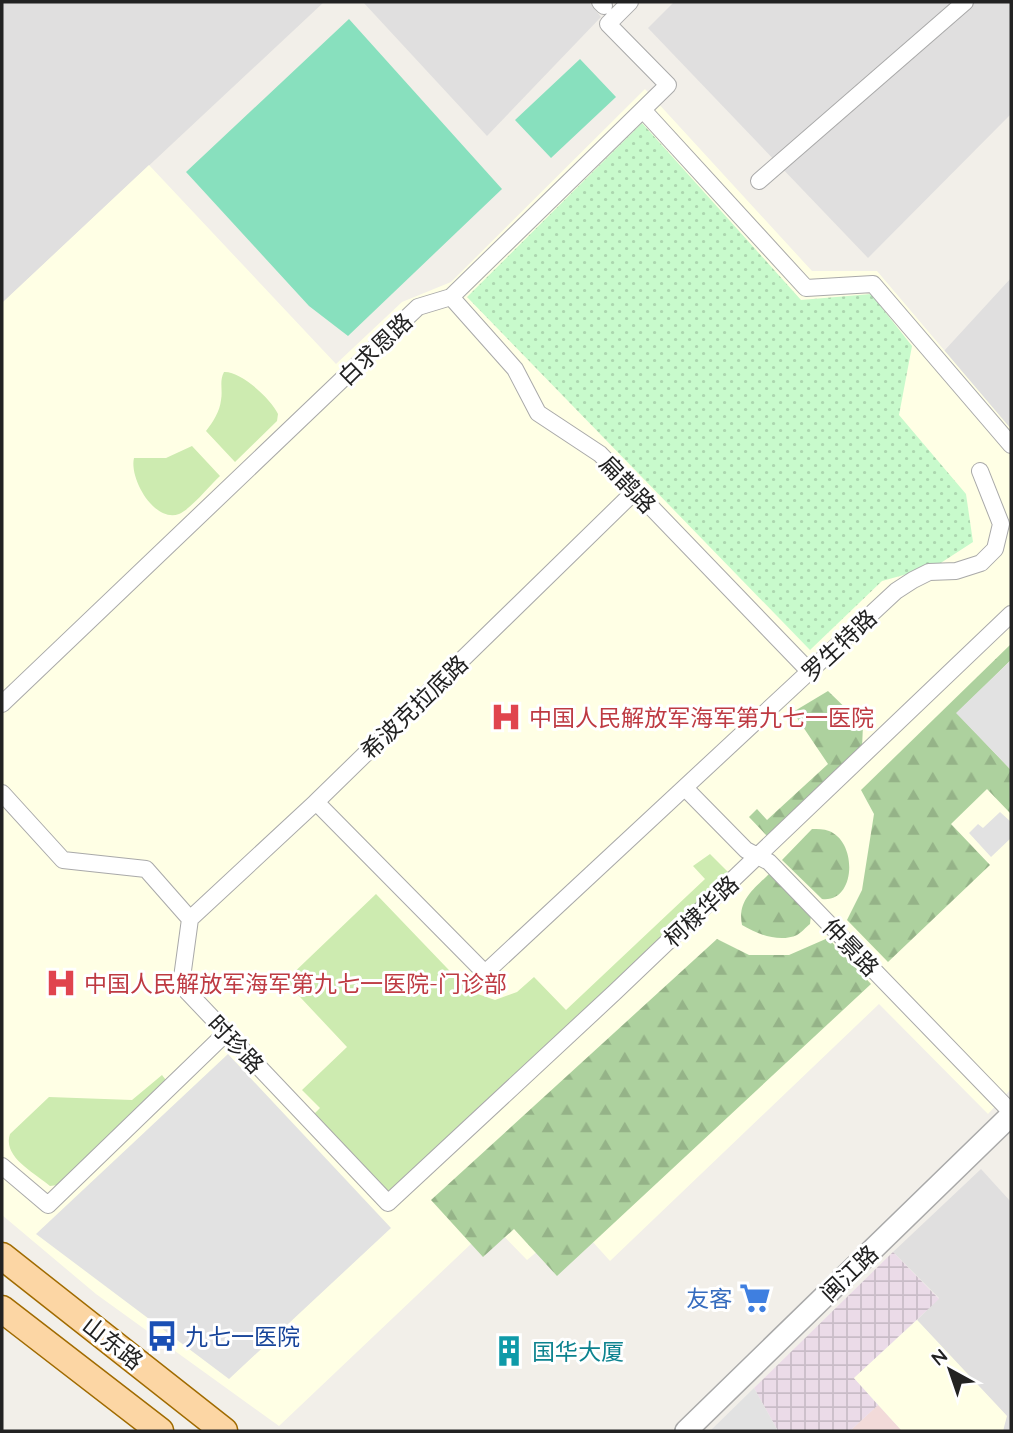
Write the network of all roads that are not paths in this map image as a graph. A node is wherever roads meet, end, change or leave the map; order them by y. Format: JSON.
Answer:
{"nodes":[{"id":1,"x":630,"y":2,"type":"edge"},
{"id":2,"x":965,"y":2,"type":"edge"},
{"id":3,"x":643,"y":110,"type":"junction"},
{"id":4,"x":759,"y":181,"type":"dead end"},
{"id":5,"x":451,"y":297,"type":"junction"},
{"id":6,"x":1011,"y":445,"type":"edge"},
{"id":7,"x":980,"y":471,"type":"dead end"},
{"id":8,"x":635,"y":491,"type":"junction"},
{"id":9,"x":1011,"y":614,"type":"edge"},
{"id":10,"x":810,"y":672,"type":"junction"},
{"id":11,"x":2,"y":704,"type":"edge"},
{"id":12,"x":686,"y":789,"type":"junction"},
{"id":13,"x":2,"y":793,"type":"edge"},
{"id":14,"x":316,"y":803,"type":"junction"},
{"id":15,"x":758,"y":857,"type":"junction"},
{"id":16,"x":190,"y":919,"type":"junction"},
{"id":17,"x":226,"y":1033,"type":"junction"},
{"id":18,"x":1011,"y":1113,"type":"edge"},
{"id":19,"x":2,"y":1166,"type":"edge"},
{"id":20,"x":388,"y":1203,"type":"joint"},
{"id":21,"x":2,"y":1256,"type":"edge"},
{"id":22,"x":2,"y":1309,"type":"edge"},
{"id":23,"x":160,"y":1431,"type":"edge"},
{"id":24,"x":224,"y":1431,"type":"edge"},
{"id":25,"x":686,"y":1431,"type":"edge"}],
"edges":[{"from":1,"to":3,"type":"street","name":"白求恩路"},
{"from":2,"to":4,"type":"street"},
{"from":3,"to":5,"type":"street","name":"白求恩路"},
{"from":3,"to":6,"type":"street"},
{"from":5,"to":8,"type":"street","name":"扁鹊路"},
{"from":5,"to":11,"type":"street","name":"白求恩路"},
{"from":7,"to":10,"type":"street","name":"罗生特路"},
{"from":8,"to":10,"type":"street","name":"扁鹊路"},
{"from":8,"to":14,"type":"street","name":"希波克拉底路"},
{"from":9,"to":15,"type":"street","name":"柯棣华路"},
{"from":10,"to":12,"type":"street","name":"罗生特路"},
{"from":12,"to":14,"type":"street","name":"罗生特路"},
{"from":12,"to":15,"type":"street","name":"仲景路"},
{"from":13,"to":16,"type":"street"},
{"from":14,"to":16,"type":"street","name":"希波克拉底路"},
{"from":15,"to":18,"type":"street","name":"仲景路"},
{"from":15,"to":20,"type":"street","name":"柯棣华路"},
{"from":16,"to":17,"type":"street","name":"时珍路"},
{"from":17,"to":19,"type":"street"},
{"from":17,"to":20,"type":"street","name":"时珍路"},
{"from":18,"to":25,"type":"street","name":"闽江路"},
{"from":21,"to":24,"type":"main road","name":"山东路"},
{"from":22,"to":23,"type":"main road","name":"山东路"}]}
